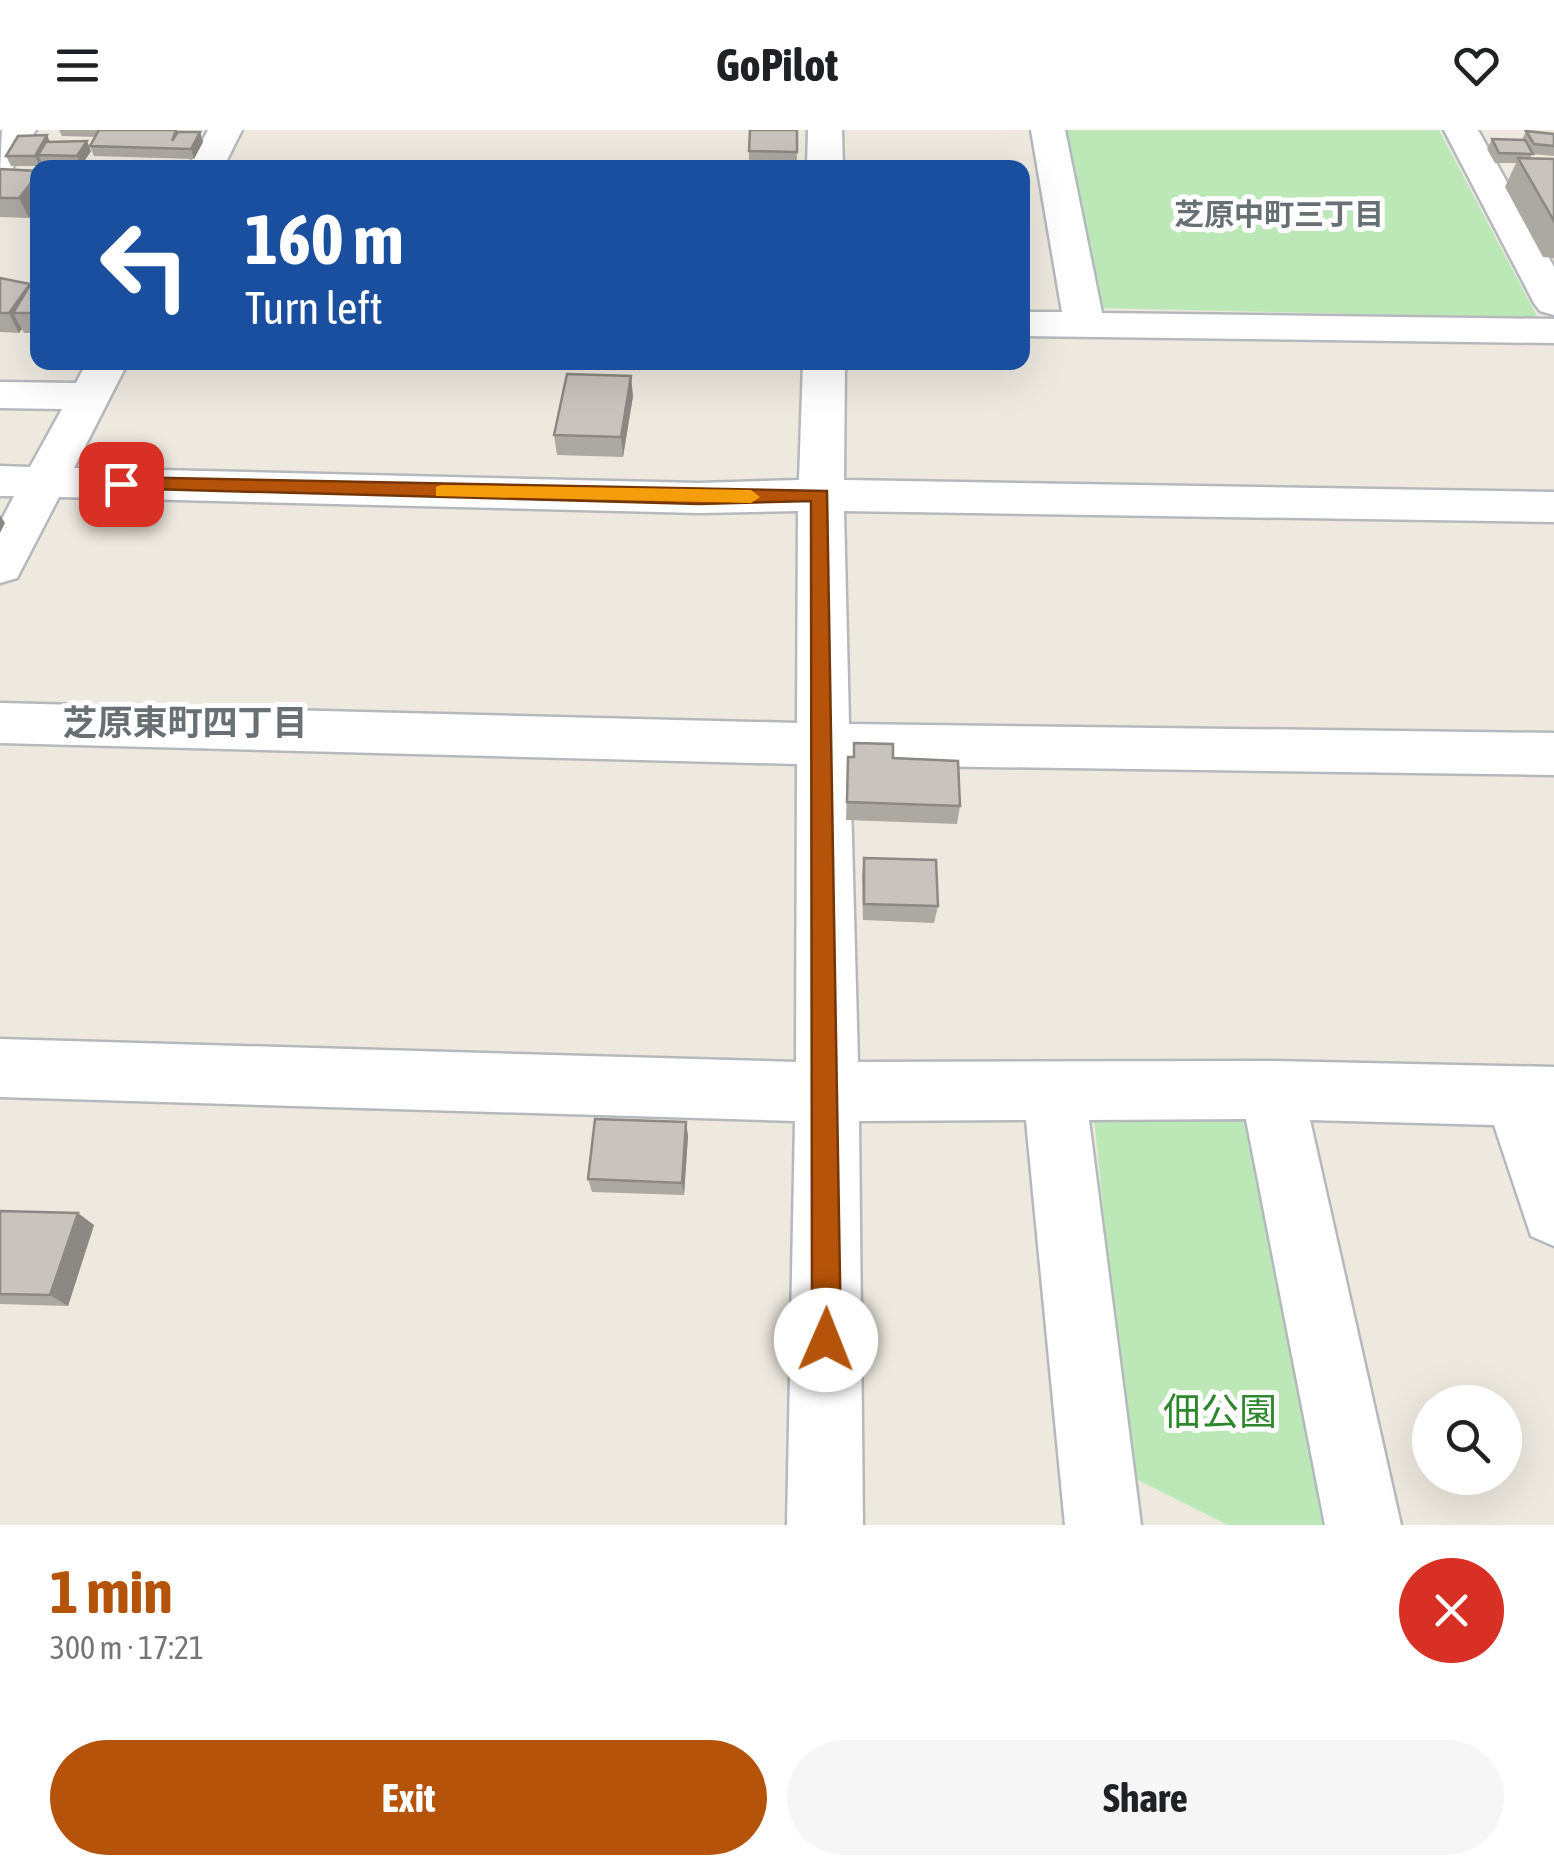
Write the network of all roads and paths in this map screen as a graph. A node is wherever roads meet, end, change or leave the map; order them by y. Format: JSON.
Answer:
{"nodes":[{"id":1,"x":19,"y":130,"type":"edge"},
{"id":2,"x":225,"y":130,"type":"edge"},
{"id":3,"x":824,"y":130,"type":"edge"},
{"id":4,"x":1048,"y":130,"type":"edge"},
{"id":5,"x":1461,"y":130,"type":"edge"},
{"id":6,"x":209,"y":160,"type":"edge"},
{"id":7,"x":824,"y":160,"type":"edge"},
{"id":8,"x":0,"y":162,"type":"edge"},
{"id":9,"x":0,"y":176,"type":"edge"},
{"id":10,"x":30,"y":177,"type":"edge"},
{"id":11,"x":1554,"y":303,"type":"edge"},
{"id":12,"x":1030,"y":324,"type":"edge"},
{"id":13,"x":1084,"y":325,"type":"junction"},
{"id":14,"x":1554,"y":331,"type":"edge"},
{"id":15,"x":824,"y":370,"type":"edge"},
{"id":16,"x":99,"y":379,"type":"edge"},
{"id":17,"x":0,"y":396,"type":"edge"},
{"id":18,"x":22,"y":481,"type":"edge"},
{"id":19,"x":820,"y":495,"type":"junction"},
{"id":20,"x":1554,"y":508,"type":"edge"},
{"id":21,"x":0,"y":566,"type":"edge"},
{"id":22,"x":0,"y":722,"type":"edge"},
{"id":23,"x":824,"y":744,"type":"junction"},
{"id":24,"x":1554,"y":754,"type":"edge"},
{"id":25,"x":0,"y":1068,"type":"edge"},
{"id":26,"x":1054,"y":1089,"type":"junction"},
{"id":27,"x":1272,"y":1090,"type":"junction"},
{"id":28,"x":824,"y":1092,"type":"junction"},
{"id":29,"x":1536,"y":1097,"type":"edge"},
{"id":30,"x":1554,"y":1213,"type":"edge"},
{"id":31,"x":824,"y":1525,"type":"edge"},
{"id":32,"x":1103,"y":1525,"type":"edge"},
{"id":33,"x":1364,"y":1525,"type":"edge"}],
"edges":[{"from":1,"to":8,"type":"street"},
{"from":2,"to":6,"type":"street"},
{"from":3,"to":7,"type":"street"},
{"from":4,"to":13,"type":"street"},
{"from":5,"to":11,"type":"street"},
{"from":9,"to":10,"type":"street"},
{"from":12,"to":13,"type":"street"},
{"from":13,"to":14,"type":"street"},
{"from":15,"to":19,"type":"street"},
{"from":16,"to":17,"type":"street"},
{"from":16,"to":18,"type":"street"},
{"from":18,"to":19,"type":"street"},
{"from":18,"to":21,"type":"street"},
{"from":19,"to":20,"type":"street"},
{"from":19,"to":23,"type":"street"},
{"from":22,"to":23,"type":"street"},
{"from":23,"to":24,"type":"street"},
{"from":23,"to":28,"type":"street"},
{"from":25,"to":28,"type":"street"},
{"from":26,"to":27,"type":"street"},
{"from":26,"to":28,"type":"street"},
{"from":26,"to":32,"type":"street"},
{"from":27,"to":29,"type":"street"},
{"from":27,"to":33,"type":"street"},
{"from":28,"to":31,"type":"street"},
{"from":29,"to":30,"type":"street"}]}
